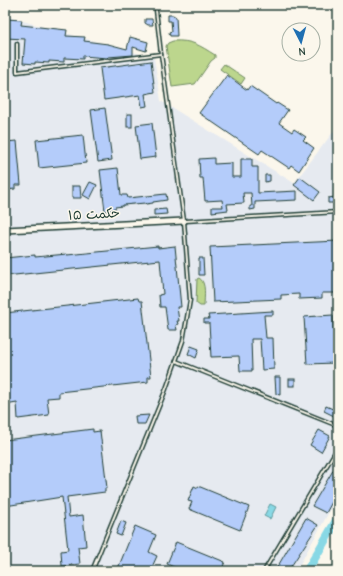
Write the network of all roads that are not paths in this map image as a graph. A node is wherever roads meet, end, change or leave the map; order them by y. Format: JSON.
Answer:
{"nodes":[{"id":1,"x":156,"y":10,"type":"dead end"},
{"id":2,"x":18,"y":44,"type":"dead end"},
{"id":3,"x":161,"y":54,"type":"junction"},
{"id":4,"x":338,"y":212,"type":"edge"},
{"id":5,"x":184,"y":221,"type":"junction"},
{"id":6,"x":5,"y":230,"type":"edge"},
{"id":7,"x":176,"y":361,"type":"junction"},
{"id":8,"x":338,"y":426,"type":"edge"},
{"id":9,"x":338,"y":447,"type":"edge"},
{"id":10,"x":92,"y":571,"type":"edge"},
{"id":11,"x":264,"y":571,"type":"edge"}],
"edges":[{"from":1,"to":3,"type":"lane"},
{"from":2,"to":3,"type":"lane"},
{"from":3,"to":5,"type":"lane"},
{"from":4,"to":5,"type":"lane"},
{"from":5,"to":6,"type":"street","name":"حکمت ۱۵"},
{"from":5,"to":7,"type":"lane"},
{"from":7,"to":8,"type":"lane"},
{"from":7,"to":10,"type":"lane"},
{"from":9,"to":11,"type":"lane"}]}
